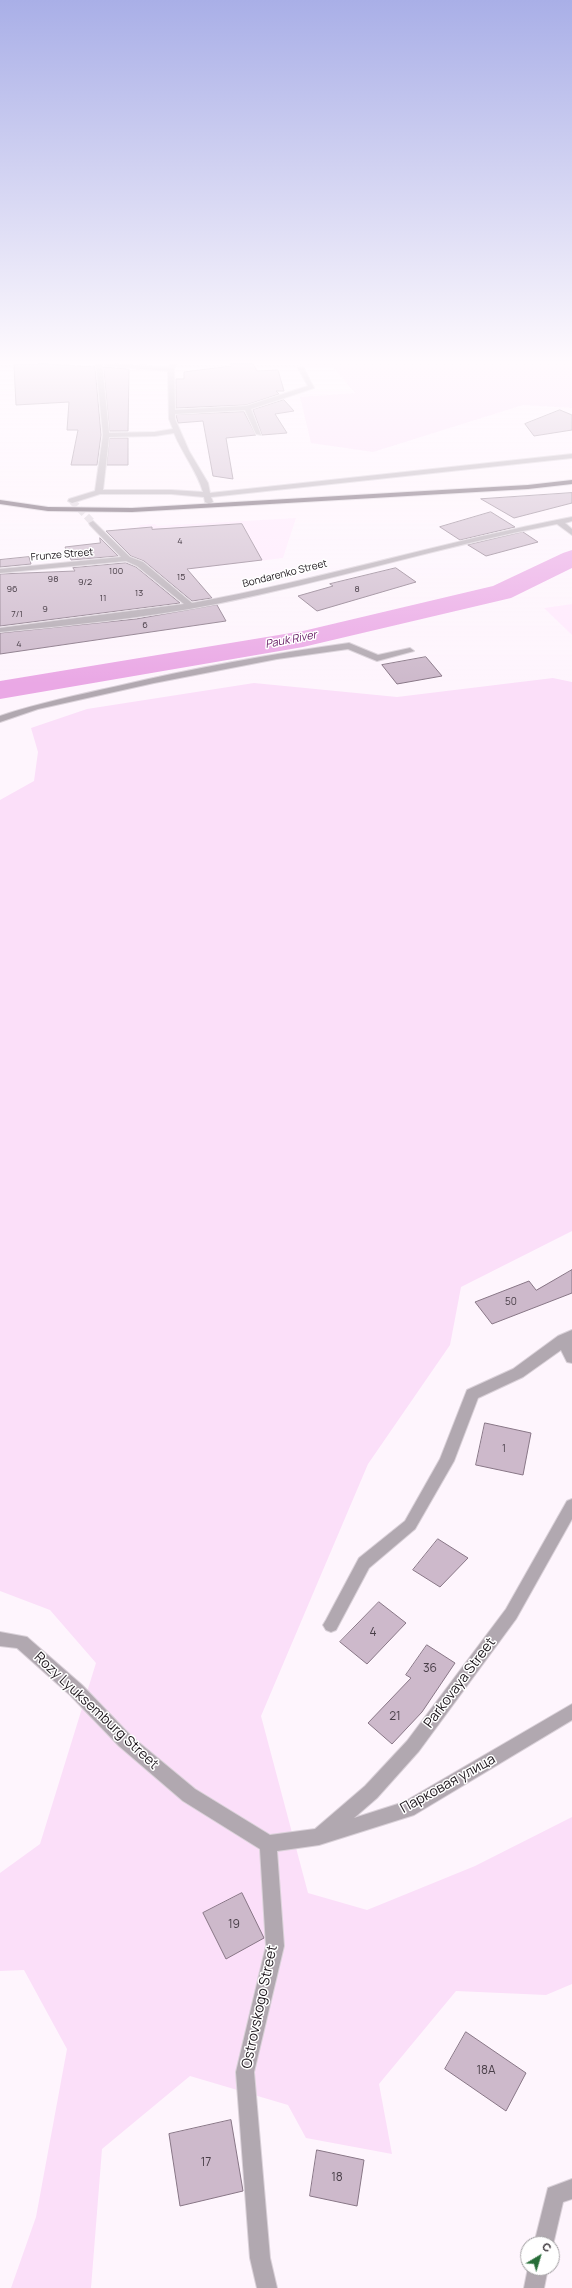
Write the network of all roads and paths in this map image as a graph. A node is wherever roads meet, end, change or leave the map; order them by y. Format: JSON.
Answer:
{"nodes":[{"id":1,"x":102,"y":471,"type":"edge"},
{"id":2,"x":197,"y":471,"type":"edge"},
{"id":3,"x":432,"y":471,"type":"edge"},
{"id":4,"x":572,"y":482,"type":"edge"},
{"id":5,"x":99,"y":492,"type":"junction"},
{"id":6,"x":207,"y":495,"type":"junction"},
{"id":7,"x":72,"y":501,"type":"dead end"},
{"id":8,"x":0,"y":502,"type":"edge"},
{"id":9,"x":211,"y":507,"type":"junction"},
{"id":10,"x":572,"y":519,"type":"edge"},
{"id":11,"x":558,"y":521,"type":"junction"},
{"id":12,"x":93,"y":523,"type":"tunnel mouth"},
{"id":13,"x":572,"y":533,"type":"edge"},
{"id":14,"x":126,"y":559,"type":"junction"},
{"id":15,"x":0,"y":571,"type":"edge"},
{"id":16,"x":190,"y":606,"type":"junction"},
{"id":17,"x":0,"y":630,"type":"edge"},
{"id":18,"x":410,"y":651,"type":"dead end"},
{"id":19,"x":0,"y":719,"type":"edge"},
{"id":20,"x":568,"y":1337,"type":"edge"},
{"id":21,"x":572,"y":1358,"type":"edge"},
{"id":22,"x":572,"y":1505,"type":"edge"},
{"id":23,"x":331,"y":1625,"type":"dead end"},
{"id":24,"x":0,"y":1639,"type":"edge"},
{"id":25,"x":572,"y":1711,"type":"edge"},
{"id":26,"x":319,"y":1838,"type":"junction"},
{"id":27,"x":268,"y":1844,"type":"junction"},
{"id":28,"x":572,"y":2189,"type":"edge"},
{"id":29,"x":546,"y":2236,"type":"edge"},
{"id":30,"x":536,"y":2276,"type":"edge"},
{"id":31,"x":267,"y":2288,"type":"edge"},
{"id":32,"x":534,"y":2288,"type":"edge"}],
"edges":[{"from":1,"to":5,"type":"street"},
{"from":2,"to":6,"type":"street"},
{"from":3,"to":6,"type":"street"},
{"from":4,"to":9,"type":"highway"},
{"from":5,"to":6,"type":"street"},
{"from":5,"to":7,"type":"street"},
{"from":6,"to":9,"type":"street"},
{"from":8,"to":9,"type":"highway"},
{"from":10,"to":11,"type":"street","name":"Bondarenko Street"},
{"from":11,"to":13,"type":"street"},
{"from":11,"to":16,"type":"street","name":"Bondarenko Street"},
{"from":12,"to":14,"type":"street"},
{"from":14,"to":15,"type":"street","name":"Frunze Street"},
{"from":14,"to":16,"type":"street"},
{"from":16,"to":17,"type":"street","name":"Bondarenko Street"},
{"from":18,"to":19,"type":"street"},
{"from":20,"to":21,"type":"street"},
{"from":20,"to":23,"type":"street"},
{"from":22,"to":26,"type":"street","name":"Parkovaya Street"},
{"from":24,"to":27,"type":"street","name":"Rozy Lyuksemburg Street"},
{"from":25,"to":26,"type":"street","name":"Парковая улица"},
{"from":26,"to":27,"type":"street","name":"Парковая улица"},
{"from":27,"to":31,"type":"street","name":"Ostrovskogo Street"},
{"from":28,"to":29,"type":"street"},
{"from":30,"to":32,"type":"street"}]}
